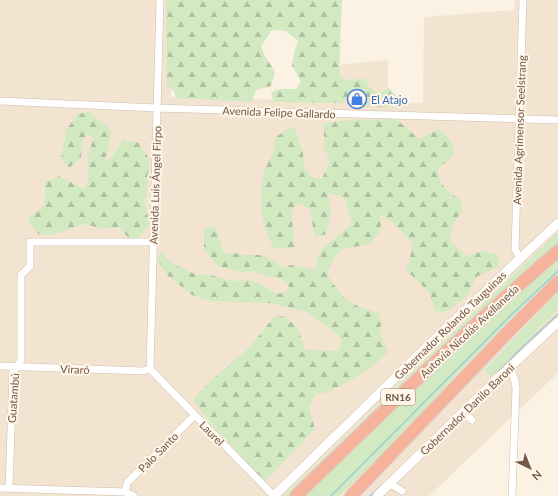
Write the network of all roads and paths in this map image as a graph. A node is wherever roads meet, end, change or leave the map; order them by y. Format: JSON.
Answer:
{"nodes":[{"id":1,"x":160,"y":0,"type":"edge"},
{"id":2,"x":523,"y":0,"type":"edge"},
{"id":3,"x":0,"y":101,"type":"edge"},
{"id":4,"x":157,"y":108,"type":"junction"},
{"id":5,"x":519,"y":119,"type":"junction"},
{"id":6,"x":558,"y":120,"type":"edge"},
{"id":7,"x":558,"y":223,"type":"edge"},
{"id":8,"x":154,"y":242,"type":"junction"},
{"id":9,"x":558,"y":251,"type":"edge"},
{"id":10,"x":520,"y":258,"type":"junction"},
{"id":11,"x":558,"y":282,"type":"edge"},
{"id":12,"x":558,"y":322,"type":"edge"},
{"id":13,"x":0,"y":366,"type":"edge"},
{"id":14,"x":17,"y":366,"type":"junction"},
{"id":15,"x":508,"y":368,"type":"junction"},
{"id":16,"x":150,"y":369,"type":"junction"},
{"id":17,"x":464,"y":412,"type":"junction"},
{"id":18,"x":194,"y":415,"type":"junction"},
{"id":19,"x":472,"y":420,"type":"dead end"},
{"id":20,"x":390,"y":484,"type":"junction"},
{"id":21,"x":0,"y":488,"type":"edge"},
{"id":22,"x":9,"y":488,"type":"junction"},
{"id":23,"x":402,"y":491,"type":"dead end"},
{"id":24,"x":125,"y":492,"type":"junction"},
{"id":25,"x":134,"y":496,"type":"edge"},
{"id":26,"x":274,"y":496,"type":"edge"},
{"id":27,"x":296,"y":496,"type":"edge"},
{"id":28,"x":351,"y":496,"type":"edge"},
{"id":29,"x":377,"y":496,"type":"edge"},
{"id":30,"x":512,"y":496,"type":"edge"}],
"edges":[{"from":1,"to":4,"type":"street","name":"Avenida Luis Ángel Firpo"},
{"from":2,"to":5,"type":"street","name":"Avenida Agrimensor Seelstrang"},
{"from":3,"to":4,"type":"street","name":"Avenida Felipe Gallardo"},
{"from":4,"to":5,"type":"street","name":"Avenida Felipe Gallardo"},
{"from":4,"to":8,"type":"street","name":"Avenida Luis Ángel Firpo"},
{"from":5,"to":6,"type":"street","name":"Avenida Felipe Gallardo"},
{"from":5,"to":10,"type":"street","name":"Avenida Agrimensor Seelstrang"},
{"from":7,"to":10,"type":"street","name":"Gobernador Rolando Tauguinas"},
{"from":8,"to":14,"type":"street","name":"Guatambú"},
{"from":8,"to":16,"type":"street","name":"Avenida Luis Ángel Firpo"},
{"from":9,"to":27,"type":"highway","name":"Autovía Nicolás Avellaneda","number":"RN16"},
{"from":10,"to":26,"type":"street","name":"Gobernador Rolando Tauguinas"},
{"from":11,"to":28,"type":"highway"},
{"from":12,"to":15,"type":"street","name":"Gobernador Danilo Baroni"},
{"from":13,"to":14,"type":"street","name":"Viraró"},
{"from":14,"to":16,"type":"street","name":"Viraró"},
{"from":14,"to":22,"type":"street","name":"Guatambú"},
{"from":15,"to":17,"type":"street","name":"Gobernador Danilo Baroni"},
{"from":15,"to":30,"type":"street"},
{"from":16,"to":18,"type":"street","name":"Laurel"},
{"from":17,"to":19,"type":"street"},
{"from":17,"to":20,"type":"street","name":"Gobernador Danilo Baroni"},
{"from":18,"to":24,"type":"street","name":"Palo Santo"},
{"from":18,"to":26,"type":"street","name":"Laurel"},
{"from":20,"to":23,"type":"street"},
{"from":20,"to":29,"type":"street","name":"Gobernador Danilo Baroni"},
{"from":21,"to":22,"type":"street"},
{"from":22,"to":24,"type":"street"},
{"from":24,"to":25,"type":"street"}]}
